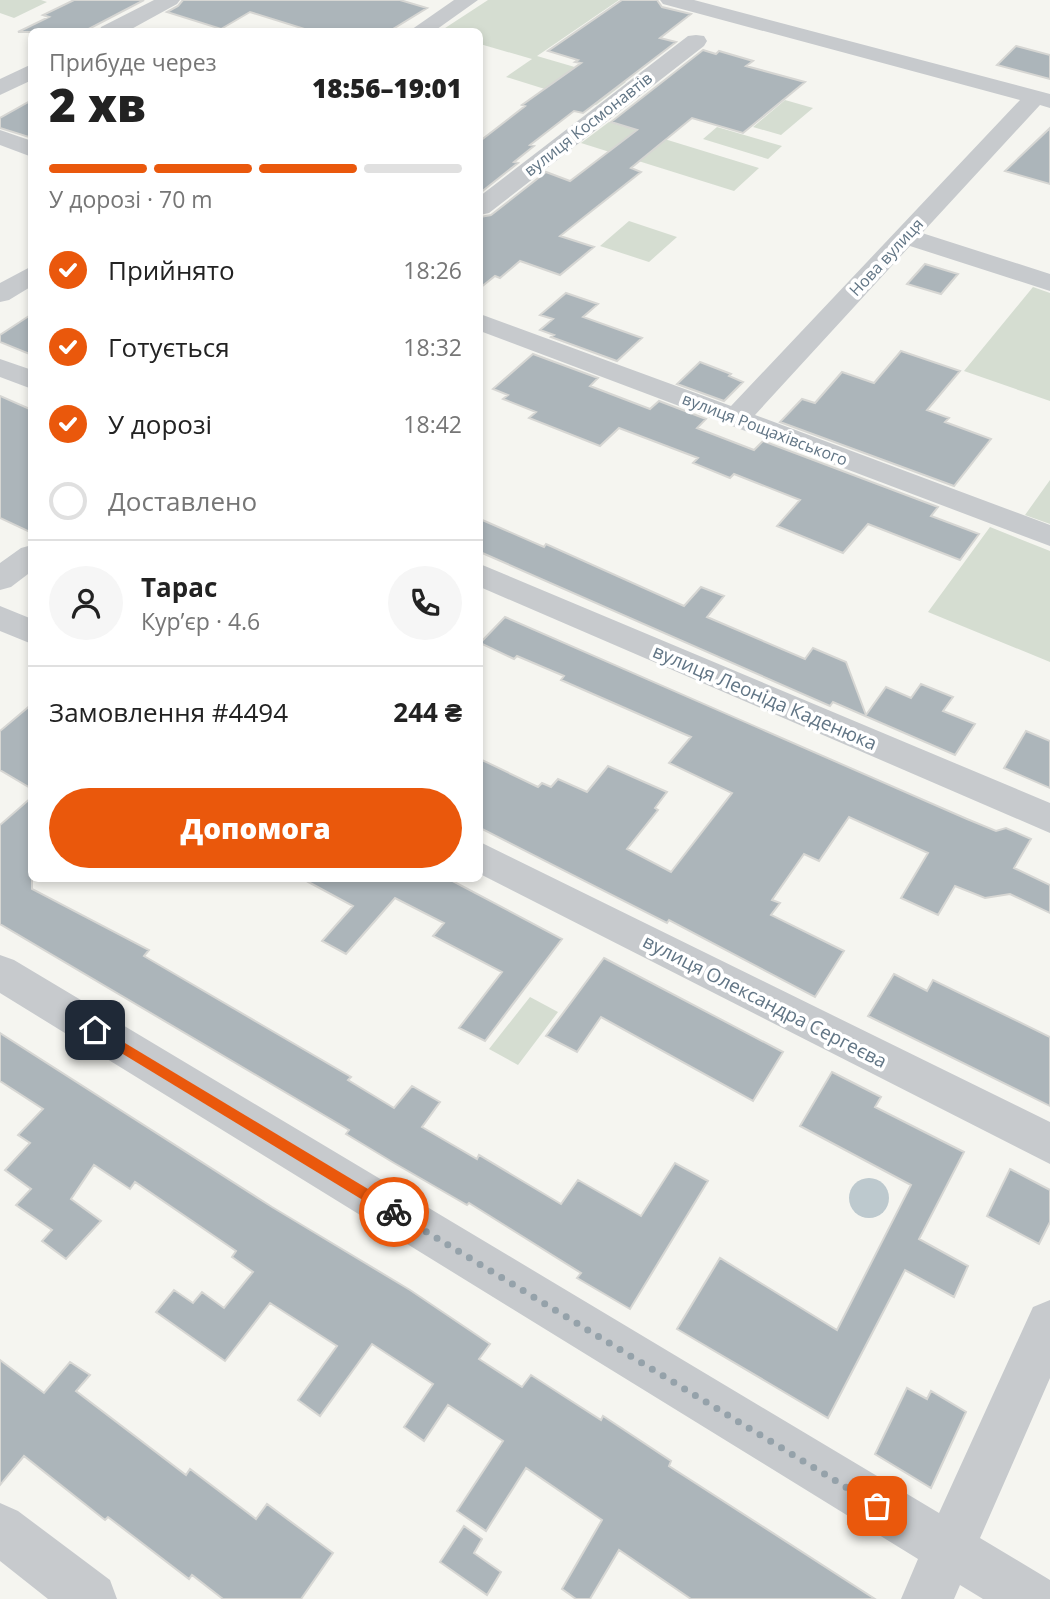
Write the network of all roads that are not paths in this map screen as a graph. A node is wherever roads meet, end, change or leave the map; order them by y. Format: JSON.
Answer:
{"nodes":[{"id":1,"x":170,"y":0,"type":"edge"},
{"id":2,"x":468,"y":0,"type":"edge"},
{"id":3,"x":670,"y":0,"type":"edge"},
{"id":4,"x":117,"y":28,"type":"edge"},
{"id":5,"x":424,"y":28,"type":"edge"},
{"id":6,"x":696,"y":41,"type":"dead end"},
{"id":7,"x":28,"y":73,"type":"edge"},
{"id":8,"x":0,"y":88,"type":"edge"},
{"id":9,"x":1043,"y":99,"type":"edge"},
{"id":10,"x":0,"y":137,"type":"edge"},
{"id":11,"x":28,"y":148,"type":"edge"},
{"id":12,"x":483,"y":206,"type":"edge"},
{"id":13,"x":905,"y":236,"type":"junction"},
{"id":14,"x":28,"y":276,"type":"edge"},
{"id":15,"x":1050,"y":282,"type":"edge"},
{"id":16,"x":0,"y":294,"type":"edge"},
{"id":17,"x":483,"y":324,"type":"edge"},
{"id":18,"x":0,"y":368,"type":"edge"},
{"id":19,"x":28,"y":379,"type":"edge"},
{"id":20,"x":736,"y":418,"type":"junction"},
{"id":21,"x":1050,"y":536,"type":"edge"},
{"id":22,"x":28,"y":558,"type":"edge"},
{"id":23,"x":483,"y":576,"type":"edge"},
{"id":24,"x":0,"y":579,"type":"edge"},
{"id":25,"x":0,"y":617,"type":"edge"},
{"id":26,"x":28,"y":631,"type":"edge"},
{"id":27,"x":1050,"y":819,"type":"edge"},
{"id":28,"x":483,"y":860,"type":"edge"},
{"id":29,"x":0,"y":972,"type":"edge"},
{"id":30,"x":1050,"y":1144,"type":"edge"},
{"id":31,"x":1050,"y":1323,"type":"edge"},
{"id":32,"x":0,"y":1528,"type":"edge"},
{"id":33,"x":948,"y":1549,"type":"junction"},
{"id":34,"x":91,"y":1599,"type":"edge"},
{"id":35,"x":927,"y":1599,"type":"edge"},
{"id":36,"x":1032,"y":1599,"type":"edge"}],
"edges":[{"from":1,"to":4,"type":"street"},
{"from":2,"to":5,"type":"street"},
{"from":3,"to":9,"type":"street","name":"Нова вулиця"},
{"from":6,"to":12,"type":"street","name":"вулиця Космонавтів"},
{"from":7,"to":8,"type":"street"},
{"from":9,"to":13,"type":"street","name":"Нова вулиця"},
{"from":10,"to":11,"type":"street"},
{"from":13,"to":15,"type":"street"},
{"from":13,"to":20,"type":"street","name":"Нова вулиця"},
{"from":14,"to":16,"type":"street"},
{"from":17,"to":20,"type":"street","name":"вулиця Рощахівського"},
{"from":18,"to":19,"type":"street"},
{"from":20,"to":21,"type":"street","name":"вулиця Рощахівського"},
{"from":22,"to":24,"type":"street"},
{"from":23,"to":27,"type":"street","name":"вулиця Леоніда Каденюка"},
{"from":25,"to":26,"type":"street"},
{"from":28,"to":30,"type":"street","name":"вулиця Олександра Сергеєва"},
{"from":29,"to":33,"type":"street"},
{"from":31,"to":33,"type":"street"},
{"from":32,"to":34,"type":"street"},
{"from":33,"to":35,"type":"street"},
{"from":33,"to":36,"type":"street"}]}
